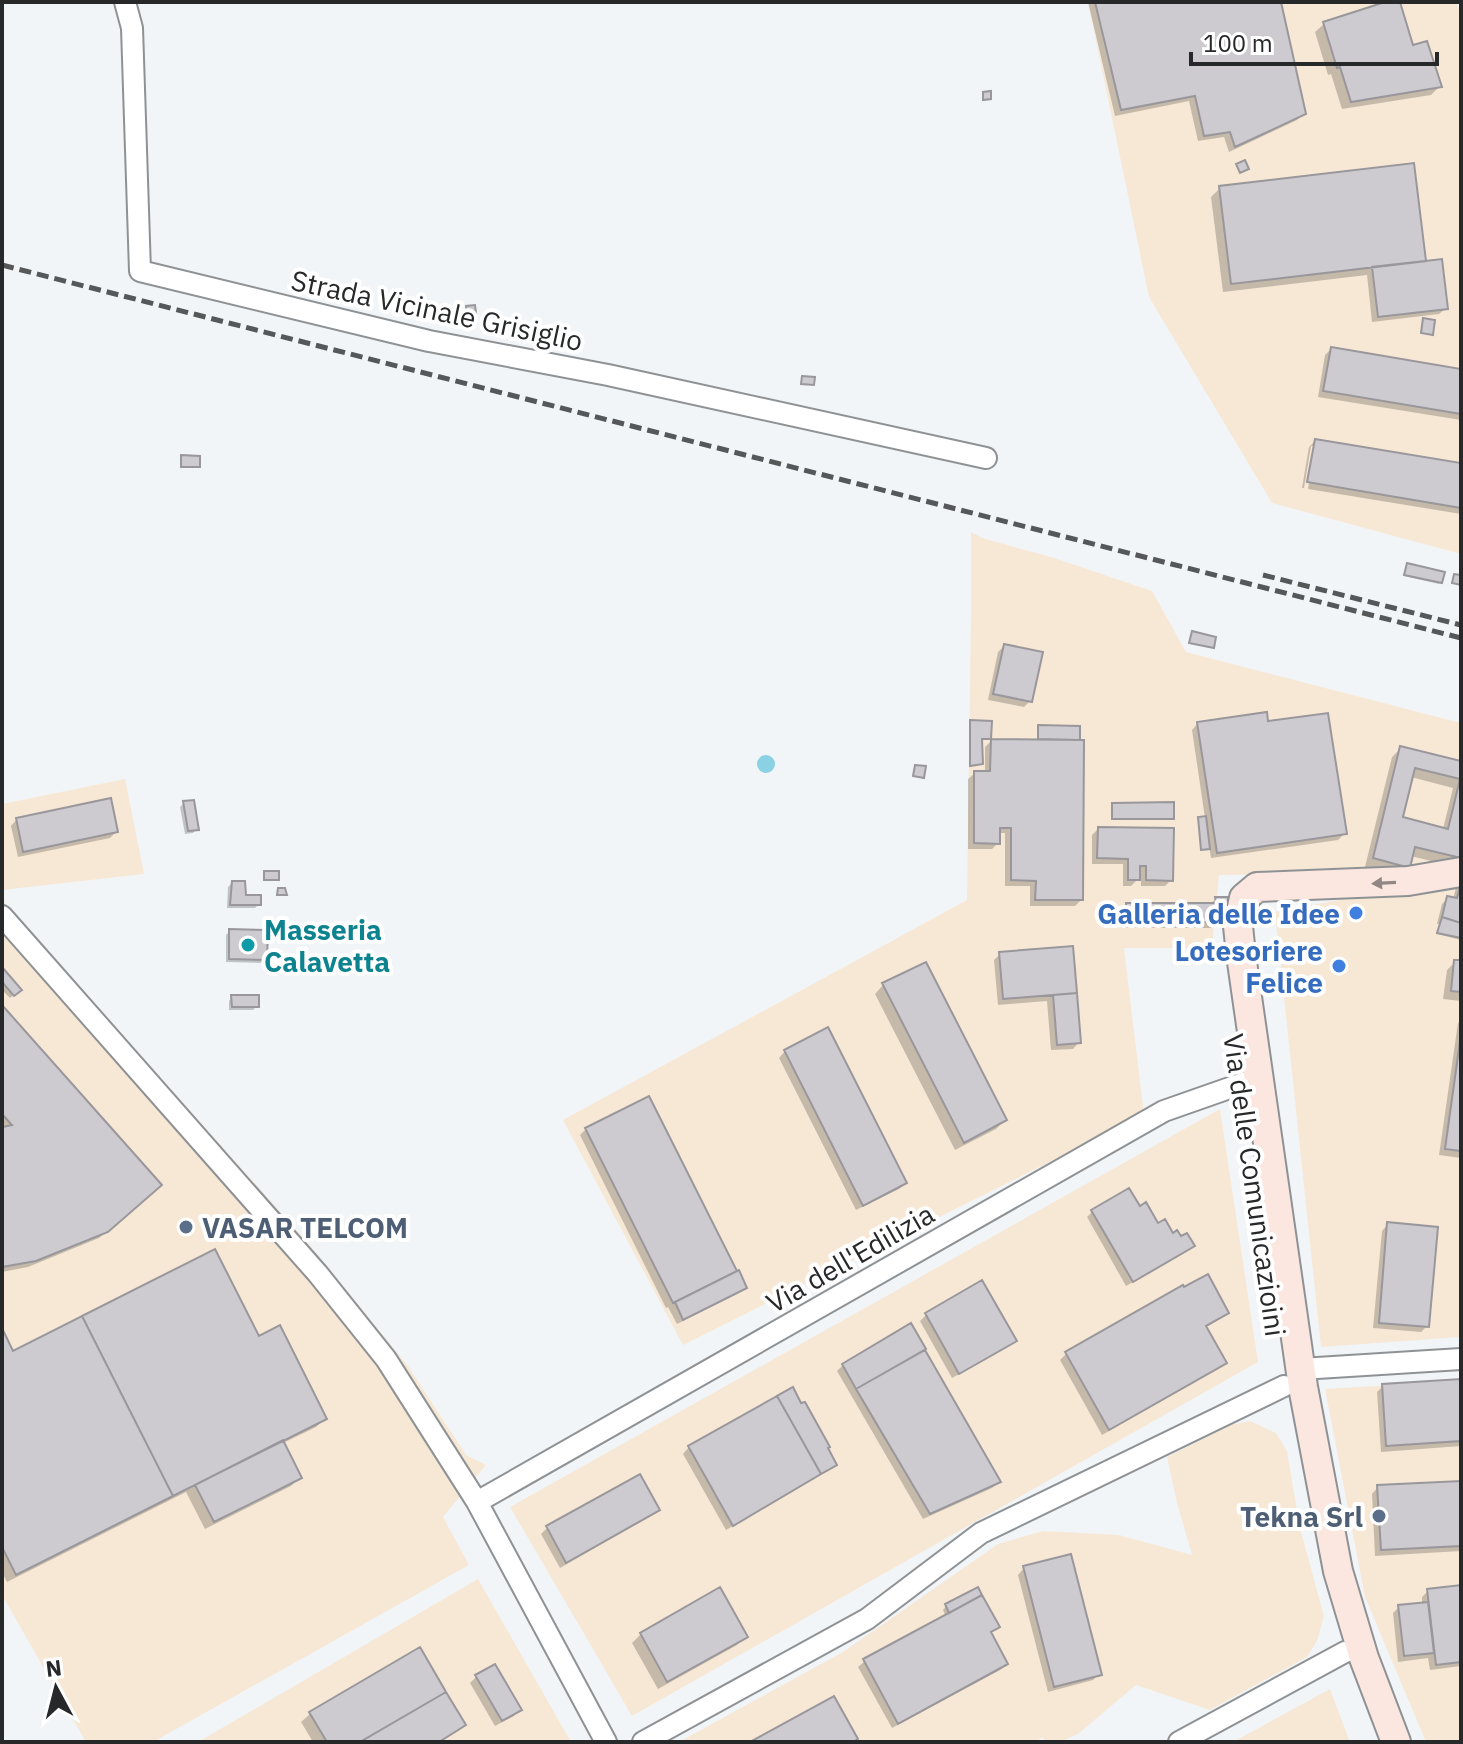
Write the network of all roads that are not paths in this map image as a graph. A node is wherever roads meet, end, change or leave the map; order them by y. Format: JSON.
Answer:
{"nodes":[{"id":1,"x":125,"y":2,"type":"edge"},
{"id":2,"x":986,"y":458,"type":"dead end"},
{"id":3,"x":1461,"y":872,"type":"edge"},
{"id":4,"x":2,"y":916,"type":"edge"},
{"id":5,"x":1249,"y":1081,"type":"junction"},
{"id":6,"x":1461,"y":1359,"type":"edge"},
{"id":7,"x":1292,"y":1378,"type":"junction"},
{"id":8,"x":477,"y":1502,"type":"junction"},
{"id":9,"x":1345,"y":1652,"type":"junction"},
{"id":10,"x":606,"y":1742,"type":"edge"},
{"id":11,"x":643,"y":1742,"type":"edge"},
{"id":12,"x":1179,"y":1742,"type":"edge"},
{"id":13,"x":1378,"y":1742,"type":"edge"},
{"id":14,"x":1396,"y":1742,"type":"edge"}],
"edges":[{"from":1,"to":2,"type":"street","name":"Strada Vicinale Grisiglio"},
{"from":3,"to":5,"type":"street","name":"Via delle Comunicazioini","one_way":true},
{"from":4,"to":8,"type":"street"},
{"from":5,"to":7,"type":"street","name":"Via delle Comunicazioini"},
{"from":5,"to":8,"type":"street","name":"Via dell'Edilizia"},
{"from":6,"to":7,"type":"street"},
{"from":7,"to":9,"type":"street","name":"Via delle Comunicazioini"},
{"from":7,"to":11,"type":"street"},
{"from":7,"to":14,"type":"street","name":"Via delle Comunicazioini"},
{"from":8,"to":10,"type":"street"},
{"from":9,"to":12,"type":"street"},
{"from":9,"to":13,"type":"street","name":"Via delle Comunicazioini"}]}
